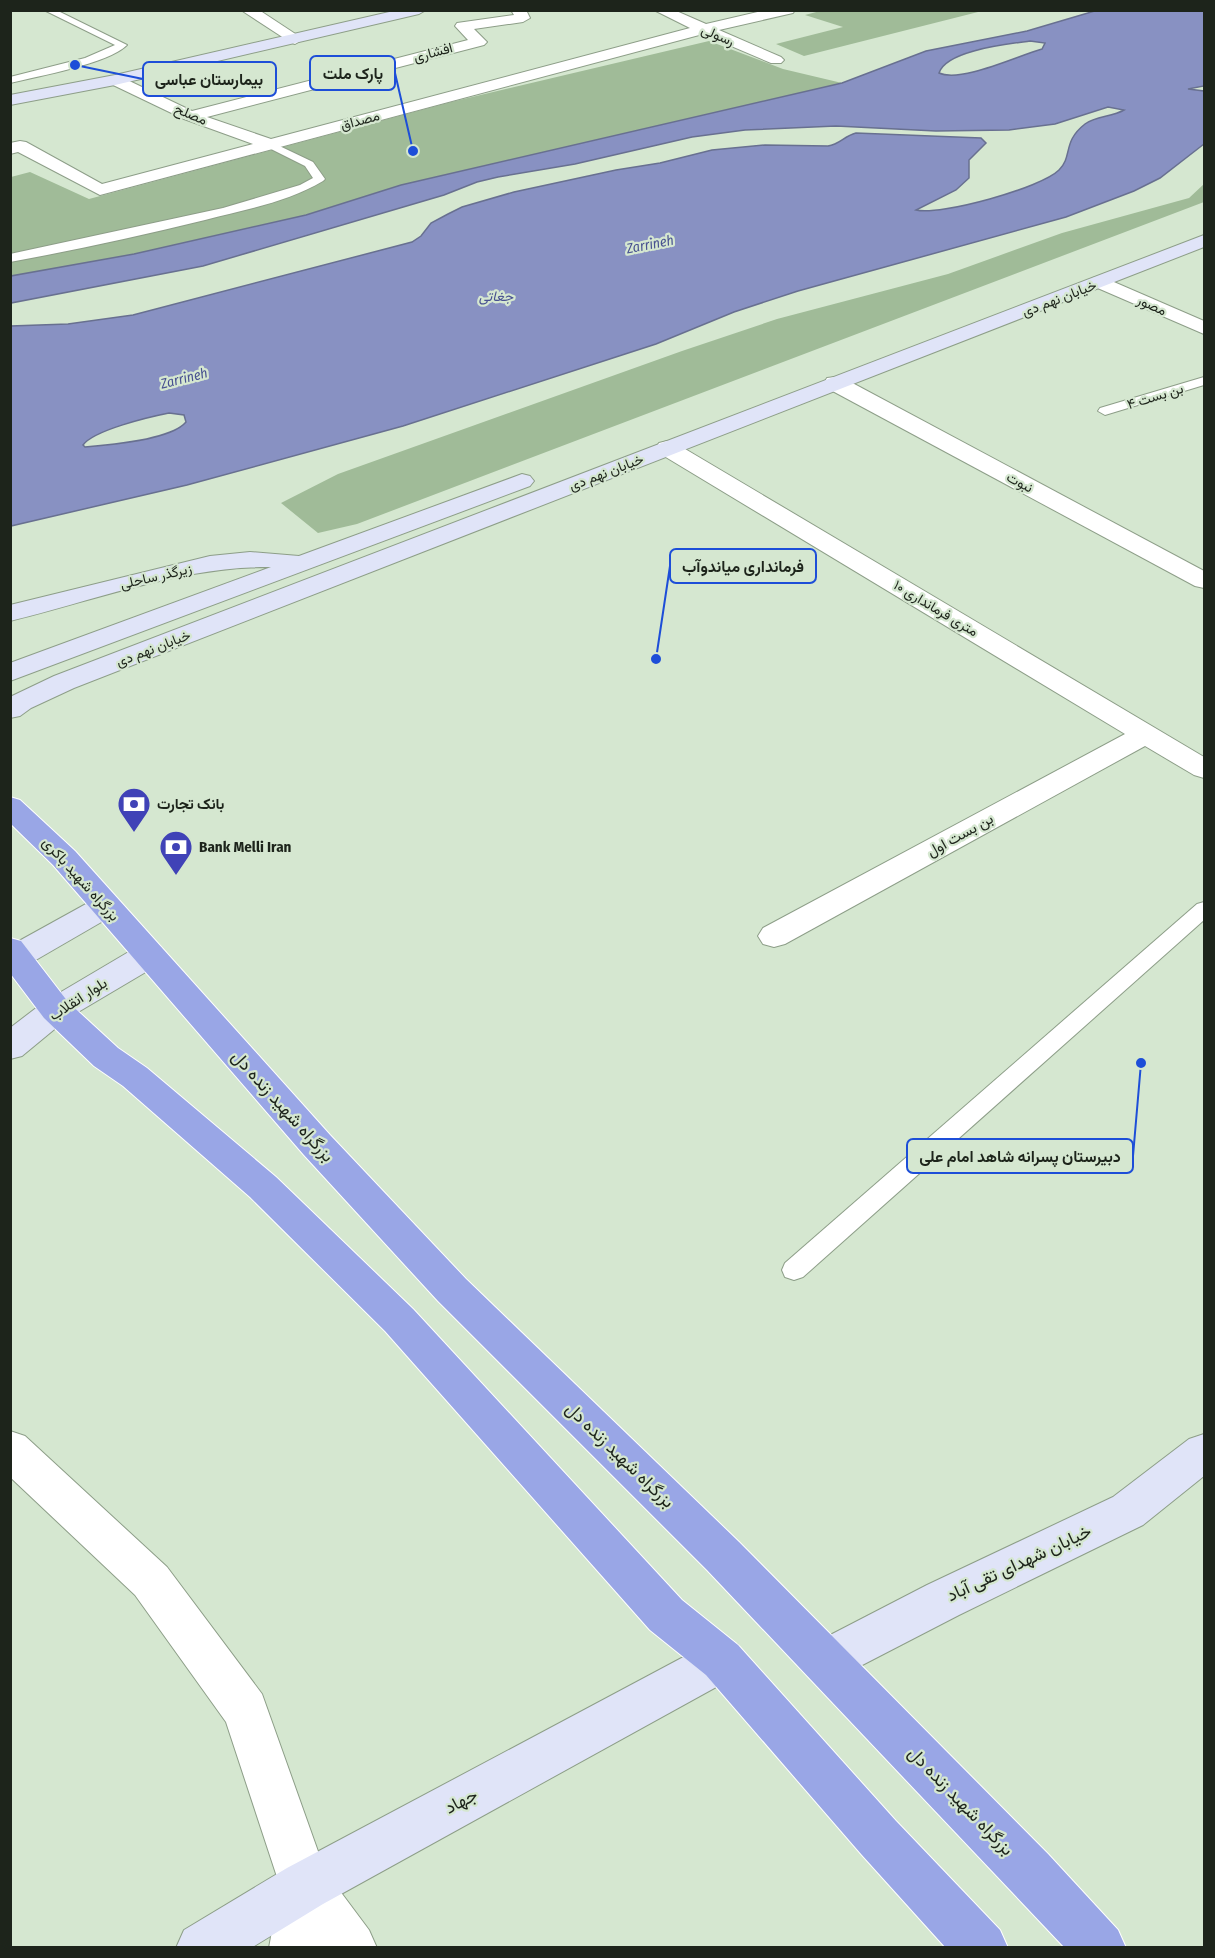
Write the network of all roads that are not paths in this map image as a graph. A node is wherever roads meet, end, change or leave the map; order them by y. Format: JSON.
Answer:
{"nodes":[{"id":1,"x":48,"y":10,"type":"edge"},
{"id":2,"x":248,"y":10,"type":"edge"},
{"id":3,"x":419,"y":10,"type":"edge"},
{"id":4,"x":518,"y":10,"type":"edge"},
{"id":5,"x":661,"y":10,"type":"edge"},
{"id":6,"x":788,"y":10,"type":"edge"},
{"id":7,"x":704,"y":29,"type":"junction"},
{"id":8,"x":295,"y":39,"type":"junction"},
{"id":9,"x":776,"y":60,"type":"dead end"},
{"id":10,"x":10,"y":80,"type":"edge"},
{"id":11,"x":115,"y":80,"type":"junction"},
{"id":12,"x":10,"y":100,"type":"edge"},
{"id":13,"x":190,"y":116,"type":"junction"},
{"id":14,"x":269,"y":144,"type":"junction"},
{"id":15,"x":10,"y":148,"type":"edge"},
{"id":16,"x":1204,"y":220,"type":"edge"},
{"id":17,"x":1204,"y":241,"type":"edge"},
{"id":18,"x":10,"y":258,"type":"edge"},
{"id":19,"x":1072,"y":270,"type":"junction"},
{"id":20,"x":1100,"y":282,"type":"junction"},
{"id":21,"x":1199,"y":322,"type":"edge"},
{"id":22,"x":897,"y":337,"type":"dead end"},
{"id":23,"x":828,"y":370,"type":"junction"},
{"id":24,"x":1204,"y":381,"type":"edge"},
{"id":25,"x":1105,"y":411,"type":"dead end"},
{"id":26,"x":667,"y":448,"type":"junction"},
{"id":27,"x":542,"y":473,"type":"dead end"},
{"id":28,"x":305,"y":564,"type":"junction"},
{"id":29,"x":1204,"y":581,"type":"edge"},
{"id":30,"x":324,"y":582,"type":"junction"},
{"id":31,"x":10,"y":614,"type":"edge"},
{"id":32,"x":10,"y":672,"type":"edge"},
{"id":33,"x":10,"y":710,"type":"edge"},
{"id":34,"x":1146,"y":734,"type":"junction"},
{"id":35,"x":1204,"y":769,"type":"edge"},
{"id":36,"x":10,"y":806,"type":"edge"},
{"id":37,"x":106,"y":906,"type":"junction"},
{"id":38,"x":1204,"y":909,"type":"edge"},
{"id":39,"x":774,"y":936,"type":"dead end"},
{"id":40,"x":12,"y":955,"type":"edge"},
{"id":41,"x":149,"y":955,"type":"junction"},
{"id":42,"x":56,"y":1010,"type":"junction"},
{"id":43,"x":10,"y":1047,"type":"edge"},
{"id":44,"x":794,"y":1270,"type":"dead end"},
{"id":45,"x":10,"y":1449,"type":"edge"},
{"id":46,"x":1195,"y":1471,"type":"edge"},
{"id":47,"x":722,"y":1660,"type":"junction"},
{"id":48,"x":825,"y":1661,"type":"junction"},
{"id":49,"x":305,"y":1886,"type":"junction"},
{"id":50,"x":202,"y":1947,"type":"edge"},
{"id":51,"x":296,"y":1947,"type":"edge"},
{"id":52,"x":351,"y":1947,"type":"edge"},
{"id":53,"x":982,"y":1947,"type":"edge"},
{"id":54,"x":1100,"y":1947,"type":"edge"}],
"edges":[{"from":1,"to":10,"type":"lane"},
{"from":2,"to":8,"type":"street"},
{"from":3,"to":8,"type":"main road"},
{"from":4,"to":13,"type":"street","name":"افشاری"},
{"from":5,"to":7,"type":"street","name":"رسولی"},
{"from":6,"to":7,"type":"street","name":"مصداق"},
{"from":7,"to":9,"type":"street","name":"رسولی"},
{"from":7,"to":14,"type":"street","name":"مصداق"},
{"from":8,"to":11,"type":"main road"},
{"from":11,"to":12,"type":"main road"},
{"from":11,"to":13,"type":"street","name":"مصلح"},
{"from":13,"to":14,"type":"street","name":"مصلح"},
{"from":14,"to":15,"type":"street","name":"مصداق"},
{"from":14,"to":18,"type":"lane"},
{"from":16,"to":19,"type":"main road","name":"خیابان نهم دی"},
{"from":17,"to":20,"type":"main road","name":"خیابان نهم دی"},
{"from":19,"to":20,"type":"main road"},
{"from":19,"to":22,"type":"main road","name":"خیابان نهم دی"},
{"from":20,"to":21,"type":"street","name":"مصور"},
{"from":20,"to":23,"type":"main road","name":"خیابان نهم دی"},
{"from":23,"to":26,"type":"main road","name":"خیابان نهم دی"},
{"from":23,"to":29,"type":"street","name":"نبوت"},
{"from":24,"to":25,"type":"lane","name":"بن بست ۴"},
{"from":26,"to":30,"type":"main road","name":"خیابان نهم دی"},
{"from":26,"to":34,"type":"street","name":"۱۰ متری فرمانداری"},
{"from":27,"to":28,"type":"main road","name":"خیابان نهم دی"},
{"from":28,"to":30,"type":"main road"},
{"from":28,"to":31,"type":"main road","name":"زیرگذر ساحلی"},
{"from":28,"to":32,"type":"main road","name":"خیابان نهم دی"},
{"from":30,"to":33,"type":"main road","name":"خیابان نهم دی"},
{"from":34,"to":35,"type":"street","name":"۱۰ متری فرمانداری"},
{"from":34,"to":39,"type":"street","name":"بن بست اول"},
{"from":36,"to":37,"type":"highway","name":"بزرگراه شهید باکری"},
{"from":37,"to":40,"type":"main road"},
{"from":37,"to":41,"type":"highway","name":"بزرگراه شهید باکری"},
{"from":38,"to":44,"type":"lane"},
{"from":40,"to":42,"type":"highway"},
{"from":41,"to":42,"type":"main road","name":"بلوار انقلاب"},
{"from":41,"to":48,"type":"highway","name":"بزرگراه شهید زنده دل"},
{"from":42,"to":43,"type":"main road","name":"بلوار انقلاب"},
{"from":42,"to":47,"type":"highway"},
{"from":45,"to":49,"type":"street"},
{"from":46,"to":48,"type":"main road","name":"خیابان شهدای تقی آباد"},
{"from":47,"to":49,"type":"main road","name":"جهاد"},
{"from":47,"to":53,"type":"highway"},
{"from":48,"to":54,"type":"highway","name":"بزرگراه شهید زنده دل"},
{"from":49,"to":50,"type":"main road","name":"جهاد"},
{"from":49,"to":51,"type":"street"},
{"from":49,"to":52,"type":"street"}]}
